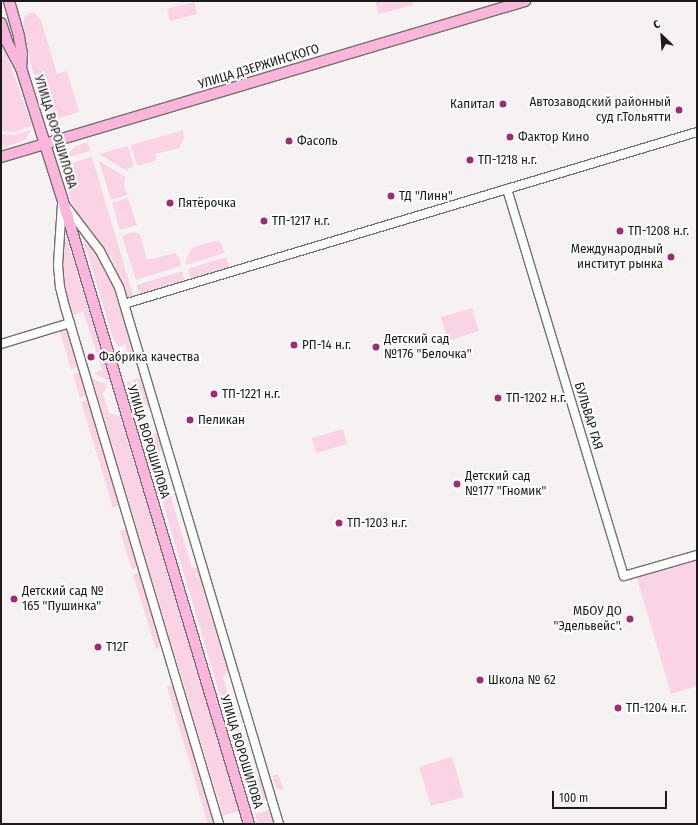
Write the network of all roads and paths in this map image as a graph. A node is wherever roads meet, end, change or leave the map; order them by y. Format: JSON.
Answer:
{"nodes":[{"id":1,"x":9,"y":1,"type":"edge"},
{"id":2,"x":524,"y":1,"type":"edge"},
{"id":3,"x":1,"y":23,"type":"edge"},
{"id":4,"x":21,"y":68,"type":"junction"},
{"id":5,"x":697,"y":132,"type":"edge"},
{"id":6,"x":44,"y":144,"type":"junction"},
{"id":7,"x":1,"y":158,"type":"edge"},
{"id":8,"x":507,"y":189,"type":"junction"},
{"id":9,"x":62,"y":201,"type":"junction"},
{"id":10,"x":124,"y":304,"type":"junction"},
{"id":11,"x":70,"y":323,"type":"junction"},
{"id":12,"x":1,"y":344,"type":"edge"},
{"id":13,"x":697,"y":555,"type":"edge"},
{"id":14,"x":219,"y":824,"type":"edge"},
{"id":15,"x":248,"y":824,"type":"edge"},
{"id":16,"x":279,"y":824,"type":"edge"}],
"edges":[{"from":1,"to":4,"type":"main road","name":"УЛИЦА ВОРОШИЛОВА"},
{"from":2,"to":6,"type":"main road","name":"УЛИЦА ДЗЕРЖИНСКОГО"},
{"from":3,"to":4,"type":"main road","name":"УЛИЦА ВОРОШИЛОВА"},
{"from":4,"to":6,"type":"main road","name":"УЛИЦА ВОРОШИЛОВА"},
{"from":5,"to":8,"type":"street"},
{"from":6,"to":7,"type":"main road","name":"УЛИЦА ДЗЕРЖИНСКОГО"},
{"from":6,"to":9,"type":"main road","name":"УЛИЦА ВОРОШИЛОВА"},
{"from":8,"to":10,"type":"street"},
{"from":8,"to":13,"type":"street","name":"БУЛЬВАР ГАЯ"},
{"from":9,"to":10,"type":"street"},
{"from":9,"to":11,"type":"street"},
{"from":9,"to":15,"type":"main road","name":"УЛИЦА ВОРОШИЛОВА"},
{"from":10,"to":16,"type":"street"},
{"from":11,"to":12,"type":"street"},
{"from":11,"to":14,"type":"street"}]}
